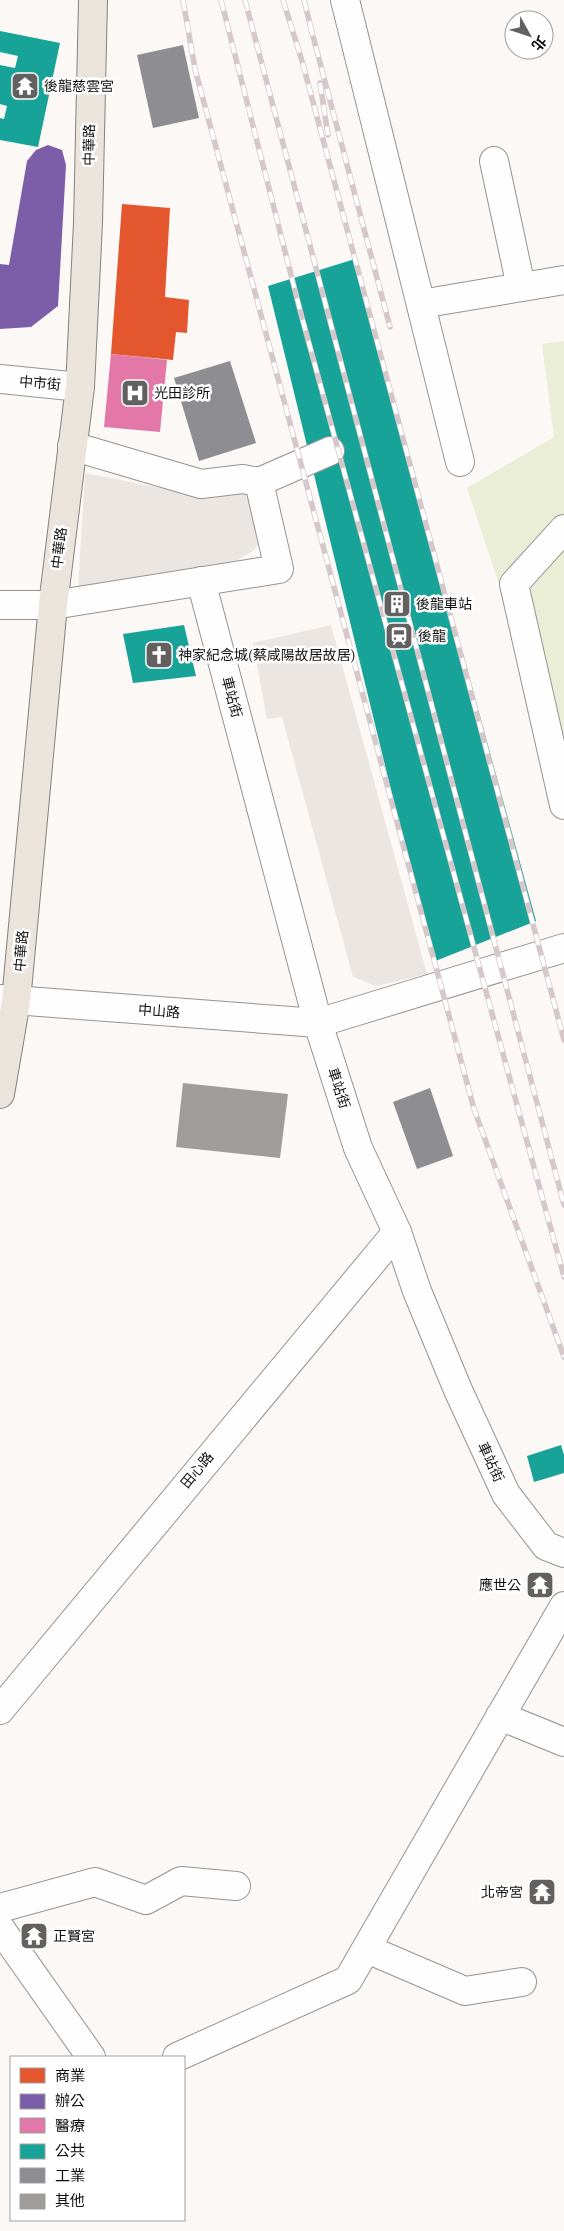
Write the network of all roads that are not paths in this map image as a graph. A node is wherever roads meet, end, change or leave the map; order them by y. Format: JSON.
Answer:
{"nodes":[{"id":1,"x":92,"y":0,"type":"edge"},
{"id":2,"x":345,"y":0,"type":"edge"},
{"id":3,"x":494,"y":161,"type":"dead end"},
{"id":4,"x":564,"y":280,"type":"edge"},
{"id":5,"x":522,"y":287,"type":"junction"},
{"id":6,"x":421,"y":304,"type":"junction"},
{"id":7,"x":0,"y":379,"type":"edge"},
{"id":8,"x":80,"y":386,"type":"junction"},
{"id":9,"x":72,"y":446,"type":"junction"},
{"id":10,"x":330,"y":452,"type":"dead end"},
{"id":11,"x":460,"y":462,"type":"dead end"},
{"id":12,"x":259,"y":482,"type":"junction"},
{"id":13,"x":564,"y":529,"type":"edge"},
{"id":14,"x":201,"y":581,"type":"junction"},
{"id":15,"x":0,"y":605,"type":"edge"},
{"id":16,"x":53,"y":605,"type":"junction"},
{"id":17,"x":564,"y":805,"type":"edge"},
{"id":18,"x":564,"y":948,"type":"edge"},
{"id":19,"x":8,"y":1000,"type":"edge"},
{"id":20,"x":318,"y":1023,"type":"junction"},
{"id":21,"x":0,"y":1094,"type":"edge"},
{"id":22,"x":397,"y":1232,"type":"junction"},
{"id":23,"x":564,"y":1553,"type":"edge"},
{"id":24,"x":564,"y":1606,"type":"edge"},
{"id":25,"x":0,"y":1710,"type":"edge"},
{"id":26,"x":500,"y":1716,"type":"junction"},
{"id":27,"x":564,"y":1742,"type":"edge"},
{"id":28,"x":236,"y":1886,"type":"dead end"},
{"id":29,"x":0,"y":1908,"type":"edge"},
{"id":30,"x":0,"y":1928,"type":"edge"},
{"id":31,"x":367,"y":1948,"type":"junction"},
{"id":32,"x":522,"y":1982,"type":"dead end"},
{"id":33,"x":90,"y":2056,"type":"edge"},
{"id":34,"x":179,"y":2056,"type":"edge"}],
"edges":[{"from":1,"to":8,"type":"main road","name":"中華路"},
{"from":2,"to":6,"type":"street"},
{"from":3,"to":5,"type":"street"},
{"from":4,"to":5,"type":"street"},
{"from":5,"to":6,"type":"street"},
{"from":6,"to":11,"type":"street"},
{"from":7,"to":8,"type":"street","name":"中市街"},
{"from":8,"to":9,"type":"main road","name":"中華路"},
{"from":9,"to":12,"type":"street"},
{"from":9,"to":16,"type":"main road","name":"中華路"},
{"from":10,"to":12,"type":"street"},
{"from":12,"to":14,"type":"street"},
{"from":13,"to":17,"type":"street"},
{"from":14,"to":16,"type":"street"},
{"from":14,"to":20,"type":"street","name":"車站街"},
{"from":15,"to":16,"type":"street"},
{"from":16,"to":19,"type":"main road","name":"中華路"},
{"from":18,"to":20,"type":"street"},
{"from":19,"to":20,"type":"street","name":"中山路"},
{"from":19,"to":21,"type":"main road","name":"中華路"},
{"from":20,"to":22,"type":"street","name":"車站街"},
{"from":22,"to":23,"type":"street","name":"車站街"},
{"from":22,"to":25,"type":"street","name":"田心路"},
{"from":24,"to":26,"type":"street"},
{"from":26,"to":27,"type":"street"},
{"from":26,"to":31,"type":"street"},
{"from":28,"to":29,"type":"street"},
{"from":30,"to":33,"type":"street"},
{"from":31,"to":32,"type":"street"},
{"from":31,"to":34,"type":"street"}]}
